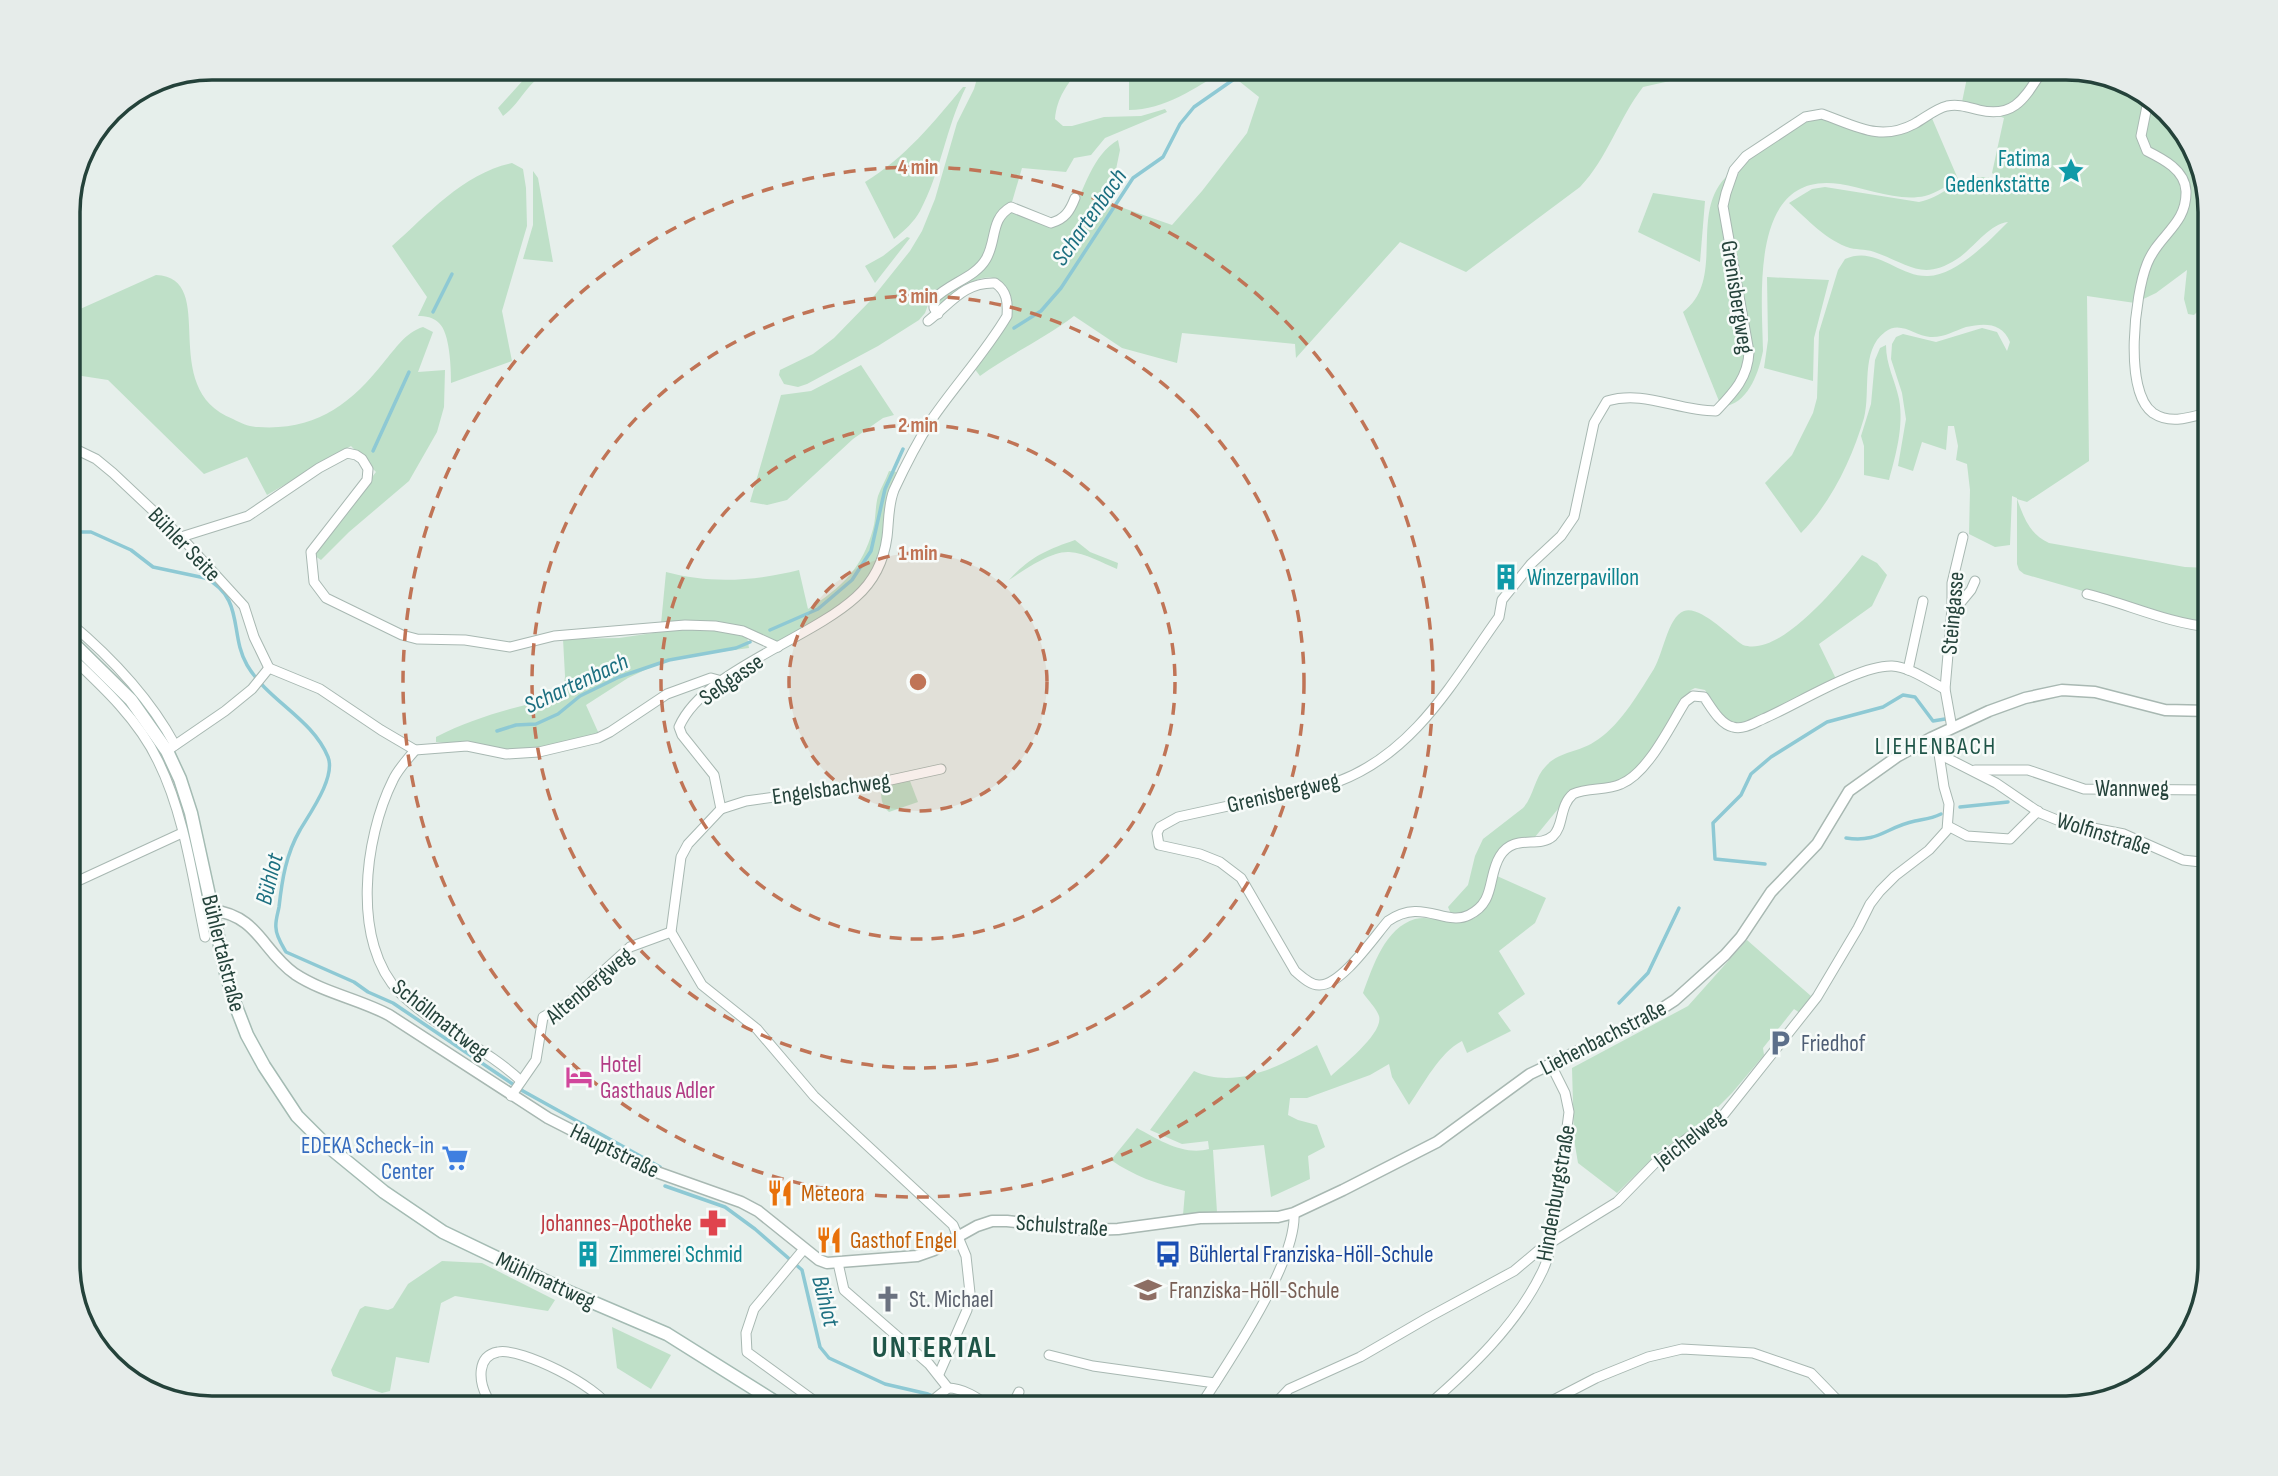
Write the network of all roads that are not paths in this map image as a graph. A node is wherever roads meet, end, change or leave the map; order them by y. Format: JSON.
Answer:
{"nodes":[{"id":1,"x":2037,"y":80,"type":"edge"},
{"id":2,"x":2147,"y":109,"type":"edge"},
{"id":3,"x":1076,"y":198,"type":"dead end"},
{"id":4,"x":937,"y":314,"type":"junction"},
{"id":5,"x":928,"y":321,"type":"dead end"},
{"id":6,"x":2198,"y":415,"type":"edge"},
{"id":7,"x":81,"y":452,"type":"edge"},
{"id":8,"x":181,"y":537,"type":"junction"},
{"id":9,"x":1963,"y":537,"type":"dead end"},
{"id":10,"x":1975,"y":581,"type":"dead end"},
{"id":11,"x":2087,"y":594,"type":"dead end"},
{"id":12,"x":1923,"y":601,"type":"dead end"},
{"id":13,"x":1952,"y":613,"type":"junction"},
{"id":14,"x":2198,"y":626,"type":"edge"},
{"id":15,"x":81,"y":633,"type":"edge"},
{"id":16,"x":778,"y":648,"type":"junction"},
{"id":17,"x":81,"y":651,"type":"edge"},
{"id":18,"x":81,"y":666,"type":"edge"},
{"id":19,"x":1909,"y":670,"type":"junction"},
{"id":20,"x":266,"y":671,"type":"junction"},
{"id":21,"x":722,"y":681,"type":"junction"},
{"id":22,"x":1945,"y":689,"type":"junction"},
{"id":23,"x":2198,"y":711,"type":"edge"},
{"id":24,"x":1952,"y":727,"type":"junction"},
{"id":25,"x":1931,"y":738,"type":"junction"},
{"id":26,"x":415,"y":750,"type":"junction"},
{"id":27,"x":166,"y":751,"type":"junction"},
{"id":28,"x":1939,"y":754,"type":"junction"},
{"id":29,"x":942,"y":769,"type":"dead end"},
{"id":30,"x":1973,"y":770,"type":"junction"},
{"id":31,"x":2198,"y":790,"type":"edge"},
{"id":32,"x":720,"y":808,"type":"junction"},
{"id":33,"x":2038,"y":811,"type":"junction"},
{"id":34,"x":1948,"y":826,"type":"junction"},
{"id":35,"x":182,"y":833,"type":"junction"},
{"id":36,"x":2198,"y":862,"type":"edge"},
{"id":37,"x":81,"y":880,"type":"edge"},
{"id":38,"x":212,"y":910,"type":"junction"},
{"id":39,"x":671,"y":932,"type":"junction"},
{"id":40,"x":205,"y":937,"type":"dead end"},
{"id":41,"x":1550,"y":1063,"type":"junction"},
{"id":42,"x":521,"y":1081,"type":"junction"},
{"id":43,"x":513,"y":1093,"type":"junction"},
{"id":44,"x":318,"y":1137,"type":"joint"},
{"id":45,"x":1294,"y":1213,"type":"junction"},
{"id":46,"x":959,"y":1236,"type":"junction"},
{"id":47,"x":1550,"y":1244,"type":"junction"},
{"id":48,"x":801,"y":1252,"type":"junction"},
{"id":49,"x":838,"y":1263,"type":"junction"},
{"id":50,"x":1049,"y":1354,"type":"dead end"},
{"id":51,"x":939,"y":1374,"type":"junction"},
{"id":52,"x":1215,"y":1383,"type":"junction"},
{"id":53,"x":945,"y":1390,"type":"junction"},
{"id":54,"x":1019,"y":1392,"type":"dead end"},
{"id":55,"x":485,"y":1396,"type":"edge"},
{"id":56,"x":600,"y":1396,"type":"edge"},
{"id":57,"x":766,"y":1396,"type":"edge"},
{"id":58,"x":808,"y":1396,"type":"edge"},
{"id":59,"x":938,"y":1396,"type":"edge"},
{"id":60,"x":972,"y":1396,"type":"edge"},
{"id":61,"x":1017,"y":1396,"type":"edge"},
{"id":62,"x":1207,"y":1396,"type":"edge"},
{"id":63,"x":1282,"y":1396,"type":"edge"},
{"id":64,"x":1439,"y":1396,"type":"edge"},
{"id":65,"x":1561,"y":1396,"type":"edge"},
{"id":66,"x":1833,"y":1396,"type":"edge"}],
"edges":[{"from":1,"to":19,"type":"street","name":"Grenisbergweg"},
{"from":2,"to":6,"type":"street"},
{"from":3,"to":4,"type":"street","name":"Seßgasse"},
{"from":4,"to":5,"type":"street","name":"Seßgasse"},
{"from":4,"to":16,"type":"street","name":"Seßgasse"},
{"from":7,"to":8,"type":"street","name":"Bühler Seite"},
{"from":8,"to":16,"type":"street"},
{"from":8,"to":20,"type":"street","name":"Bühler Seite"},
{"from":9,"to":13,"type":"street","name":"Steingasse"},
{"from":10,"to":13,"type":"street"},
{"from":11,"to":14,"type":"street"},
{"from":12,"to":19,"type":"street"},
{"from":13,"to":22,"type":"street","name":"Steingasse"},
{"from":15,"to":27,"type":"street"},
{"from":16,"to":21,"type":"street","name":"Seßgasse"},
{"from":17,"to":27,"type":"main road","name":"Bühlertalstraße"},
{"from":18,"to":27,"type":"street","name":"Bühlertalstraße"},
{"from":19,"to":22,"type":"street","name":"Grenisbergweg"},
{"from":20,"to":26,"type":"street"},
{"from":20,"to":27,"type":"street"},
{"from":21,"to":26,"type":"street"},
{"from":21,"to":32,"type":"street","name":"Seßgasse"},
{"from":22,"to":24,"type":"street"},
{"from":23,"to":24,"type":"street","name":"Liehenbachstraße"},
{"from":24,"to":25,"type":"street","name":"Liehenbachstraße"},
{"from":25,"to":28,"type":"street"},
{"from":25,"to":41,"type":"street","name":"Liehenbachstraße"},
{"from":26,"to":42,"type":"street","name":"Schöllmattweg"},
{"from":27,"to":35,"type":"street","name":"Bühlertalstraße"},
{"from":27,"to":38,"type":"main road","name":"Bühlertalstraße"},
{"from":28,"to":30,"type":"street","name":"Wolfinstraße"},
{"from":28,"to":34,"type":"street"},
{"from":29,"to":32,"type":"street","name":"Engelsbachweg"},
{"from":30,"to":31,"type":"street","name":"Wannweg"},
{"from":30,"to":33,"type":"street","name":"Wolfinstraße"},
{"from":32,"to":39,"type":"street"},
{"from":33,"to":34,"type":"street","name":"Wolfinstraße"},
{"from":33,"to":36,"type":"street","name":"Wolfinstraße"},
{"from":34,"to":47,"type":"street","name":"Jeichelweg"},
{"from":35,"to":37,"type":"street"},
{"from":35,"to":40,"type":"street","name":"Bühlertalstraße"},
{"from":38,"to":43,"type":"street","name":"Hauptstraße"},
{"from":38,"to":44,"type":"main road","name":"Bühlertalstraße"},
{"from":39,"to":42,"type":"street","name":"Altenbergweg"},
{"from":39,"to":46,"type":"street"},
{"from":41,"to":45,"type":"street","name":"Liehenbachstraße"},
{"from":41,"to":47,"type":"street","name":"Hindenburgstraße"},
{"from":42,"to":43,"type":"street","name":"Altenbergweg"},
{"from":43,"to":48,"type":"street","name":"Hauptstraße"},
{"from":44,"to":57,"type":"main road","name":"Mühlmattweg"},
{"from":45,"to":46,"type":"street","name":"Schulstraße"},
{"from":45,"to":52,"type":"street"},
{"from":46,"to":49,"type":"street","name":"Schulstraße"},
{"from":46,"to":51,"type":"street"},
{"from":47,"to":63,"type":"street","name":"Jeichelweg"},
{"from":47,"to":64,"type":"street","name":"Hindenburgstraße"},
{"from":48,"to":49,"type":"street","name":"Hauptstraße"},
{"from":48,"to":58,"type":"street"},
{"from":49,"to":51,"type":"street"},
{"from":50,"to":52,"type":"street"},
{"from":51,"to":53,"type":"street"},
{"from":52,"to":62,"type":"street"},
{"from":53,"to":59,"type":"street"},
{"from":53,"to":60,"type":"street"},
{"from":54,"to":61,"type":"street"},
{"from":55,"to":56,"type":"street"},
{"from":65,"to":66,"type":"street"}]}
